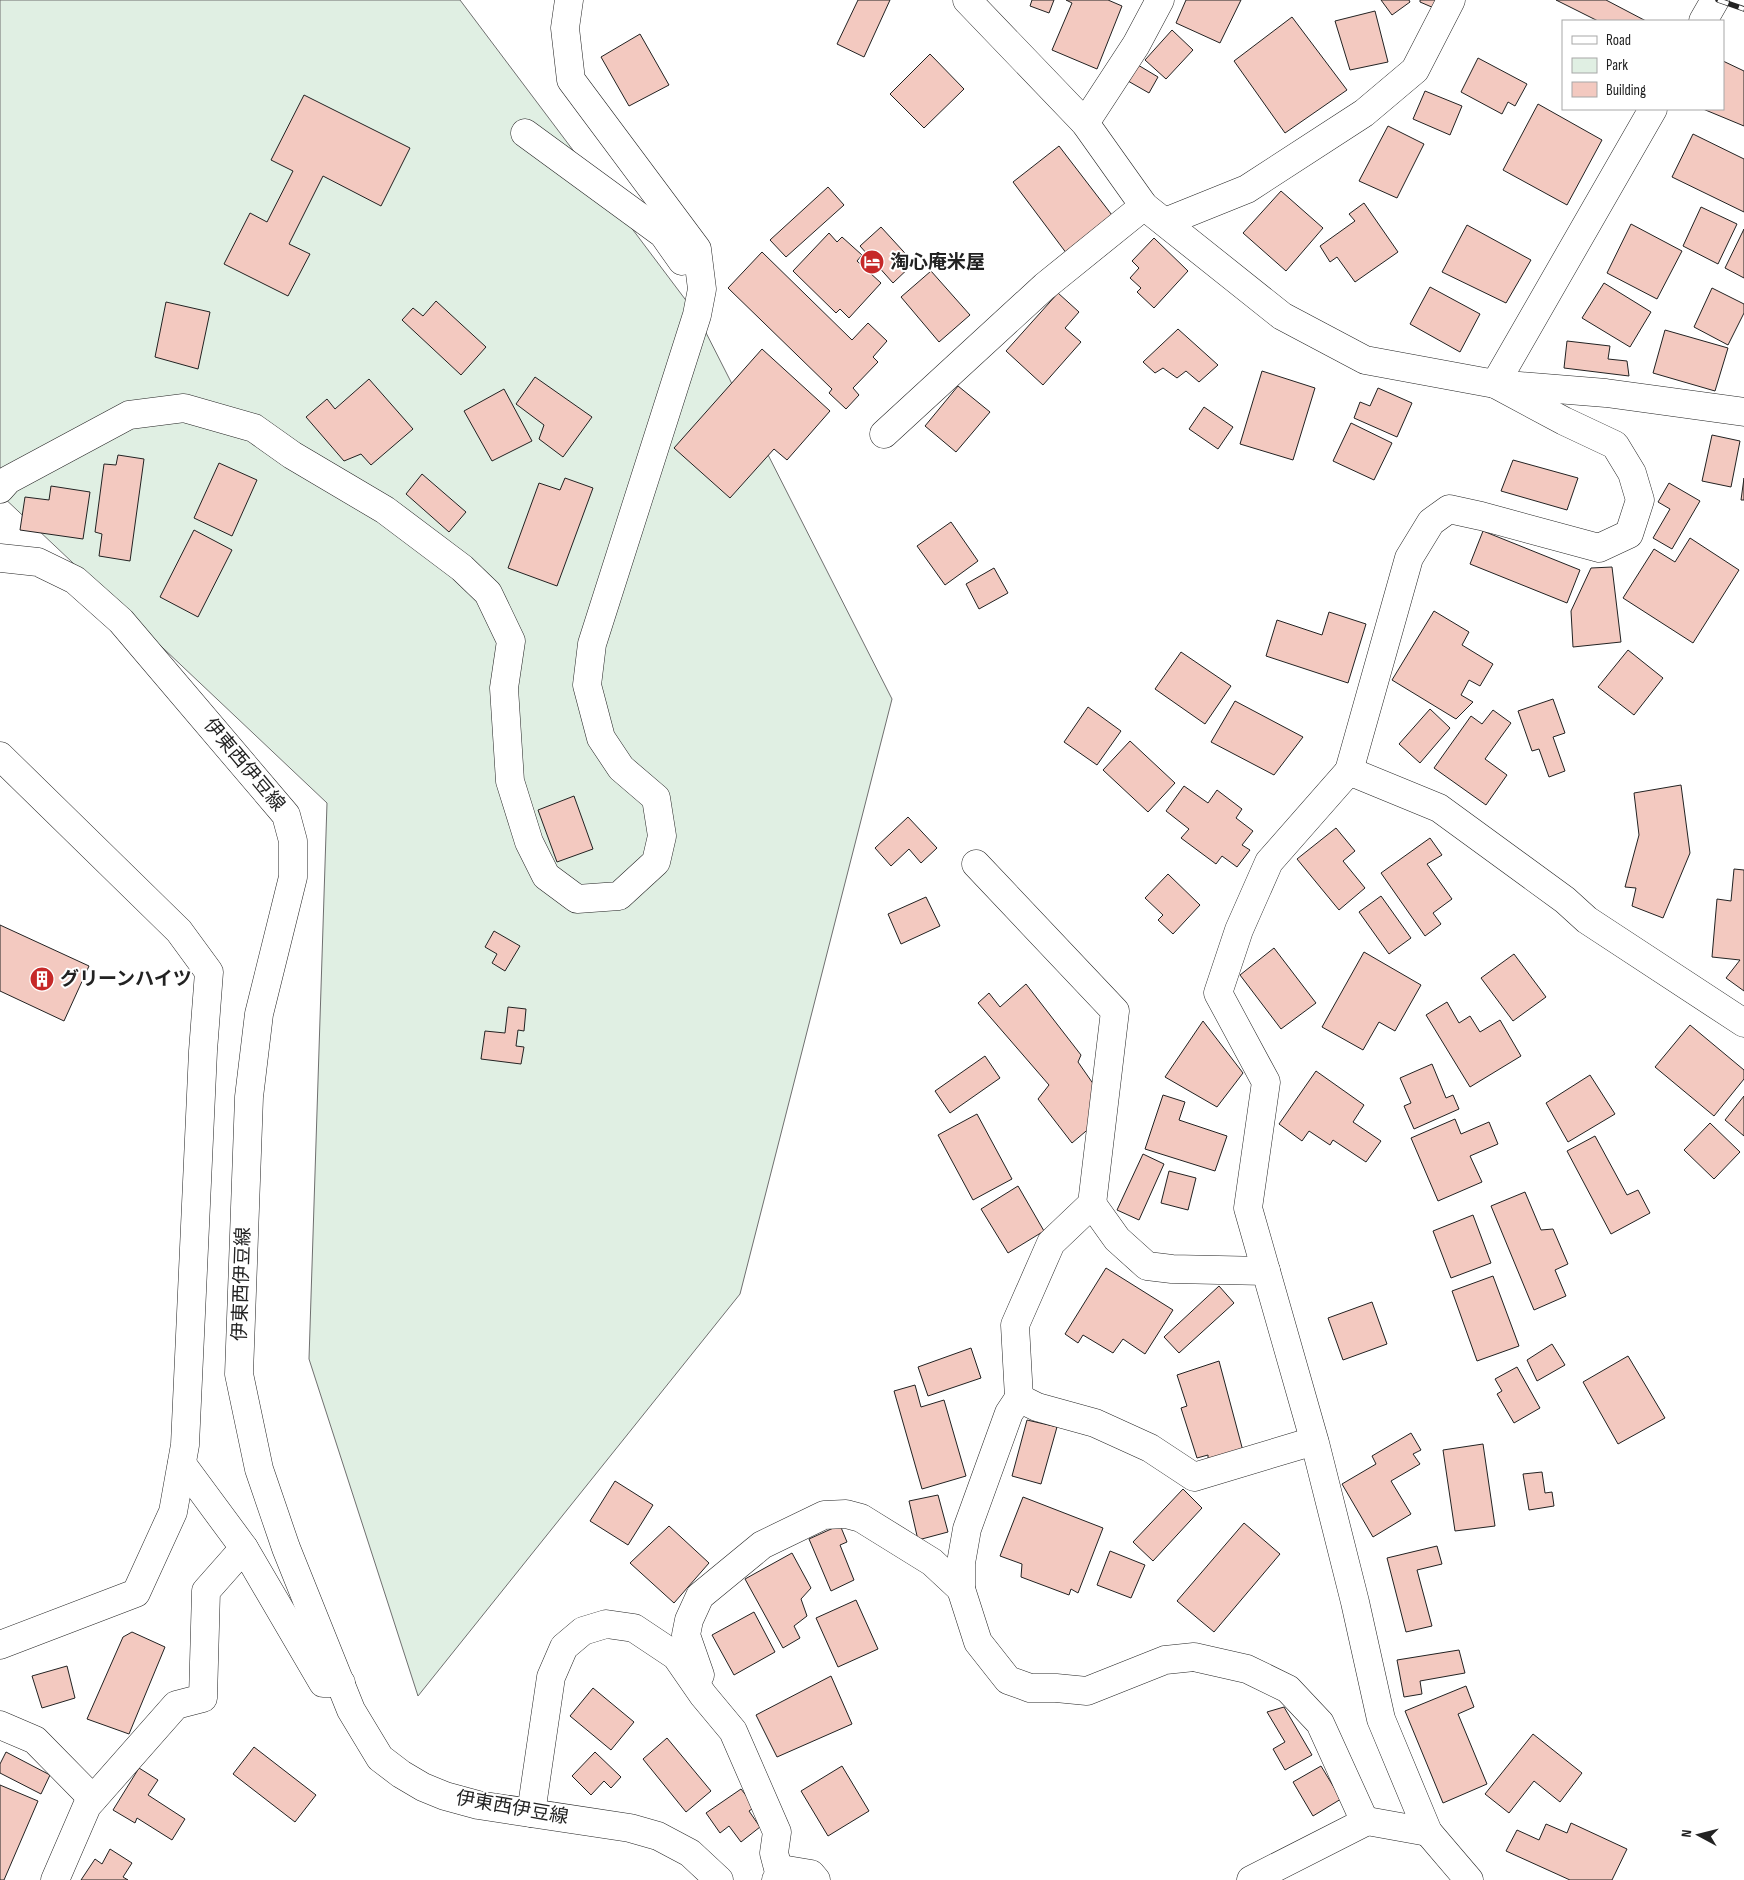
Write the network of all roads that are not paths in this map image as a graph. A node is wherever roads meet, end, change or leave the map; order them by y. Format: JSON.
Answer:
{"nodes":[{"id":1,"x":569,"y":0,"type":"edge"},
{"id":2,"x":967,"y":0,"type":"edge"},
{"id":3,"x":1160,"y":0,"type":"edge"},
{"id":4,"x":1451,"y":0,"type":"edge"},
{"id":5,"x":1715,"y":0,"type":"edge"},
{"id":6,"x":1704,"y":20,"type":"edge"},
{"id":7,"x":1652,"y":110,"type":"edge"},
{"id":8,"x":1085,"y":123,"type":"junction"},
{"id":9,"x":525,"y":132,"type":"dead end"},
{"id":10,"x":1154,"y":214,"type":"junction"},
{"id":11,"x":702,"y":289,"type":"junction"},
{"id":12,"x":1495,"y":384,"type":"junction"},
{"id":13,"x":1744,"y":412,"type":"edge"},
{"id":14,"x":884,"y":434,"type":"dead end"},
{"id":15,"x":0,"y":489,"type":"edge"},
{"id":16,"x":0,"y":558,"type":"edge"},
{"id":17,"x":0,"y":756,"type":"edge"},
{"id":18,"x":1350,"y":771,"type":"junction"},
{"id":19,"x":976,"y":864,"type":"dead end"},
{"id":20,"x":1744,"y":1022,"type":"edge"},
{"id":21,"x":1092,"y":1204,"type":"junction"},
{"id":22,"x":1266,"y":1271,"type":"junction"},
{"id":23,"x":1019,"y":1398,"type":"junction"},
{"id":24,"x":1314,"y":1441,"type":"junction"},
{"id":25,"x":182,"y":1464,"type":"junction"},
{"id":26,"x":244,"y":1548,"type":"junction"},
{"id":27,"x":961,"y":1589,"type":"junction"},
{"id":28,"x":0,"y":1645,"type":"edge"},
{"id":29,"x":340,"y":1683,"type":"junction"},
{"id":30,"x":712,"y":1704,"type":"junction"},
{"id":31,"x":0,"y":1725,"type":"edge"},
{"id":32,"x":93,"y":1799,"type":"junction"},
{"id":33,"x":531,"y":1813,"type":"junction"},
{"id":34,"x":1365,"y":1822,"type":"junction"},
{"id":35,"x":1428,"y":1832,"type":"junction"},
{"id":36,"x":778,"y":1878,"type":"edge"},
{"id":37,"x":55,"y":1880,"type":"edge"},
{"id":38,"x":720,"y":1880,"type":"edge"},
{"id":39,"x":816,"y":1880,"type":"edge"},
{"id":40,"x":1251,"y":1880,"type":"edge"},
{"id":41,"x":1469,"y":1880,"type":"edge"}],
"edges":[{"from":1,"to":11,"type":"street"},
{"from":2,"to":8,"type":"street"},
{"from":3,"to":8,"type":"street"},
{"from":4,"to":10,"type":"street"},
{"from":5,"to":6,"type":"street"},
{"from":7,"to":12,"type":"street"},
{"from":8,"to":10,"type":"street"},
{"from":9,"to":11,"type":"street"},
{"from":10,"to":12,"type":"street"},
{"from":10,"to":14,"type":"street"},
{"from":11,"to":15,"type":"street"},
{"from":12,"to":13,"type":"street"},
{"from":12,"to":18,"type":"street"},
{"from":16,"to":29,"type":"street","name":"伊東西伊豆線"},
{"from":17,"to":25,"type":"street"},
{"from":18,"to":20,"type":"street"},
{"from":18,"to":22,"type":"street"},
{"from":19,"to":21,"type":"street"},
{"from":21,"to":22,"type":"street"},
{"from":21,"to":23,"type":"street"},
{"from":22,"to":24,"type":"street"},
{"from":23,"to":24,"type":"street"},
{"from":23,"to":27,"type":"street"},
{"from":24,"to":35,"type":"street"},
{"from":25,"to":26,"type":"street"},
{"from":25,"to":28,"type":"street"},
{"from":26,"to":29,"type":"street"},
{"from":26,"to":32,"type":"street"},
{"from":27,"to":30,"type":"street"},
{"from":27,"to":34,"type":"street"},
{"from":29,"to":33,"type":"street","name":"伊東西伊豆線"},
{"from":30,"to":33,"type":"street"},
{"from":30,"to":36,"type":"street"},
{"from":31,"to":32,"type":"street"},
{"from":32,"to":37,"type":"street"},
{"from":33,"to":38,"type":"street","name":"伊東西伊豆線"},
{"from":34,"to":35,"type":"street"},
{"from":34,"to":40,"type":"street"},
{"from":35,"to":41,"type":"street"},
{"from":36,"to":39,"type":"street"}]}
